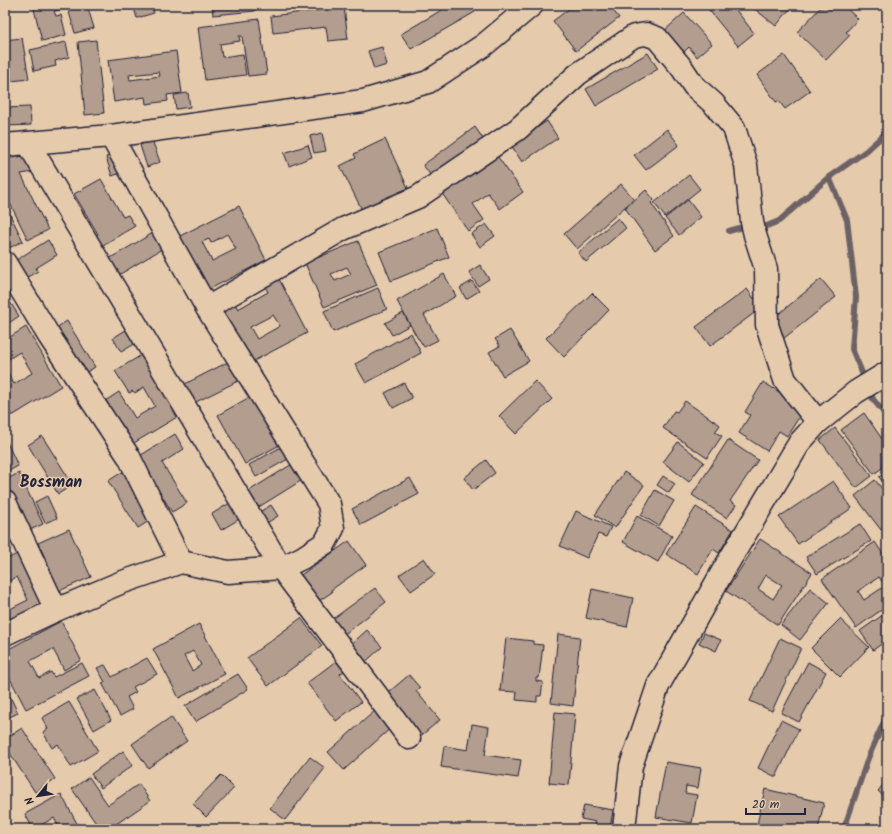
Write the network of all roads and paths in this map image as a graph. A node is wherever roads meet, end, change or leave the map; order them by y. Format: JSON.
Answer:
{"nodes":[{"id":1,"x":532,"y":5,"type":"edge"},
{"id":2,"x":111,"y":136,"type":"junction"},
{"id":3,"x":28,"y":143,"type":"junction"},
{"id":4,"x":5,"y":145,"type":"edge"},
{"id":5,"x":5,"y":263,"type":"edge"},
{"id":6,"x":207,"y":308,"type":"junction"},
{"id":7,"x":874,"y":381,"type":"edge"},
{"id":8,"x":818,"y":422,"type":"junction"},
{"id":9,"x":5,"y":502,"type":"edge"},
{"id":10,"x":181,"y":562,"type":"junction"},
{"id":11,"x":281,"y":568,"type":"junction"},
{"id":12,"x":56,"y":610,"type":"junction"},
{"id":13,"x":5,"y":634,"type":"edge"},
{"id":14,"x":409,"y":738,"type":"dead end"},
{"id":15,"x":624,"y":829,"type":"edge"}],
"edges":[{"from":1,"to":2,"type":"street"},
{"from":2,"to":3,"type":"street"},
{"from":2,"to":6,"type":"street"},
{"from":3,"to":4,"type":"street"},
{"from":3,"to":11,"type":"street"},
{"from":5,"to":10,"type":"street"},
{"from":6,"to":8,"type":"street"},
{"from":6,"to":11,"type":"street"},
{"from":7,"to":8,"type":"street"},
{"from":8,"to":15,"type":"street"},
{"from":9,"to":12,"type":"street"},
{"from":10,"to":11,"type":"street"},
{"from":10,"to":12,"type":"street"},
{"from":11,"to":14,"type":"street"},
{"from":12,"to":13,"type":"street"}]}
